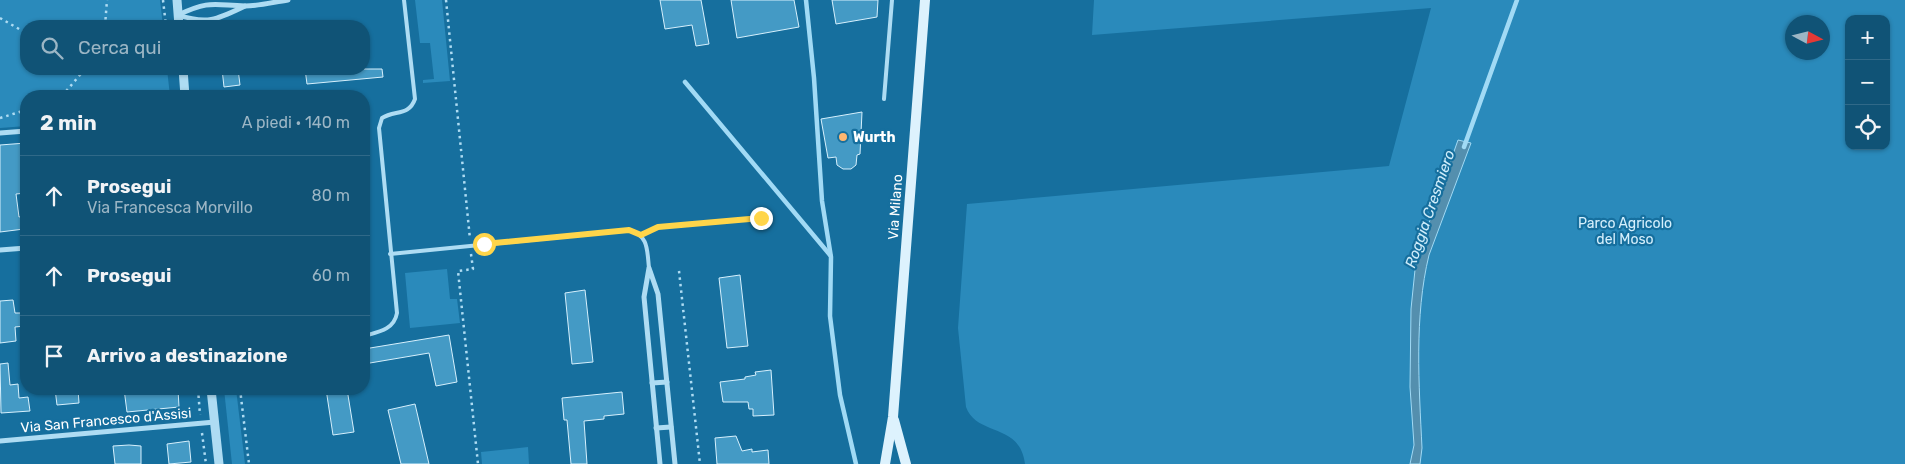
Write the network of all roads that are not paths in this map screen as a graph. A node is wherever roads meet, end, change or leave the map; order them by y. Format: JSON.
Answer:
{"nodes":[{"id":1,"x":177,"y":0,"type":"edge"},
{"id":2,"x":288,"y":0,"type":"edge"},
{"id":3,"x":404,"y":0,"type":"edge"},
{"id":4,"x":892,"y":0,"type":"edge"},
{"id":5,"x":925,"y":0,"type":"edge"},
{"id":6,"x":246,"y":6,"type":"junction"},
{"id":7,"x":178,"y":15,"type":"junction"},
{"id":8,"x":178,"y":20,"type":"edge"},
{"id":9,"x":192,"y":20,"type":"edge"},
{"id":10,"x":214,"y":20,"type":"edge"},
{"id":11,"x":183,"y":75,"type":"edge"},
{"id":12,"x":185,"y":90,"type":"edge"},
{"id":13,"x":884,"y":99,"type":"dead end"},
{"id":14,"x":20,"y":132,"type":"edge"},
{"id":15,"x":0,"y":134,"type":"edge"},
{"id":16,"x":761,"y":218,"type":"dead end"},
{"id":17,"x":641,"y":235,"type":"junction"},
{"id":18,"x":20,"y":248,"type":"edge"},
{"id":19,"x":0,"y":250,"type":"edge"},
{"id":20,"x":390,"y":254,"type":"junction"},
{"id":21,"x":649,"y":268,"type":"junction"},
{"id":22,"x":370,"y":334,"type":"edge"},
{"id":23,"x":667,"y":382,"type":"junction"},
{"id":24,"x":652,"y":383,"type":"junction"},
{"id":25,"x":212,"y":395,"type":"edge"},
{"id":26,"x":893,"y":417,"type":"junction"},
{"id":27,"x":215,"y":422,"type":"junction"},
{"id":28,"x":671,"y":427,"type":"junction"},
{"id":29,"x":656,"y":428,"type":"junction"},
{"id":30,"x":0,"y":440,"type":"edge"},
{"id":31,"x":219,"y":464,"type":"edge"},
{"id":32,"x":660,"y":464,"type":"edge"},
{"id":33,"x":675,"y":464,"type":"edge"},
{"id":34,"x":885,"y":464,"type":"edge"},
{"id":35,"x":906,"y":464,"type":"edge"}],
"edges":[{"from":1,"to":7,"type":"street"},
{"from":2,"to":6,"type":"street"},
{"from":3,"to":20,"type":"lane"},
{"from":4,"to":13,"type":"lane"},
{"from":5,"to":26,"type":"main road","name":"Via Milano"},
{"from":6,"to":7,"type":"street"},
{"from":6,"to":10,"type":"street"},
{"from":7,"to":8,"type":"street"},
{"from":7,"to":9,"type":"street"},
{"from":11,"to":12,"type":"street"},
{"from":14,"to":15,"type":"street"},
{"from":16,"to":17,"type":"lane"},
{"from":17,"to":20,"type":"lane"},
{"from":17,"to":21,"type":"lane"},
{"from":18,"to":19,"type":"street"},
{"from":20,"to":22,"type":"lane"},
{"from":21,"to":23,"type":"street"},
{"from":21,"to":24,"type":"street"},
{"from":23,"to":24,"type":"street"},
{"from":23,"to":28,"type":"street"},
{"from":24,"to":29,"type":"street"},
{"from":25,"to":27,"type":"street"},
{"from":26,"to":34,"type":"main road","name":"Via Milano"},
{"from":26,"to":35,"type":"main road","name":"Via Milano"},
{"from":27,"to":30,"type":"street","name":"Via San Francesco d'Assisi"},
{"from":27,"to":31,"type":"street"},
{"from":28,"to":29,"type":"street"},
{"from":28,"to":33,"type":"street"},
{"from":29,"to":32,"type":"street"}]}
